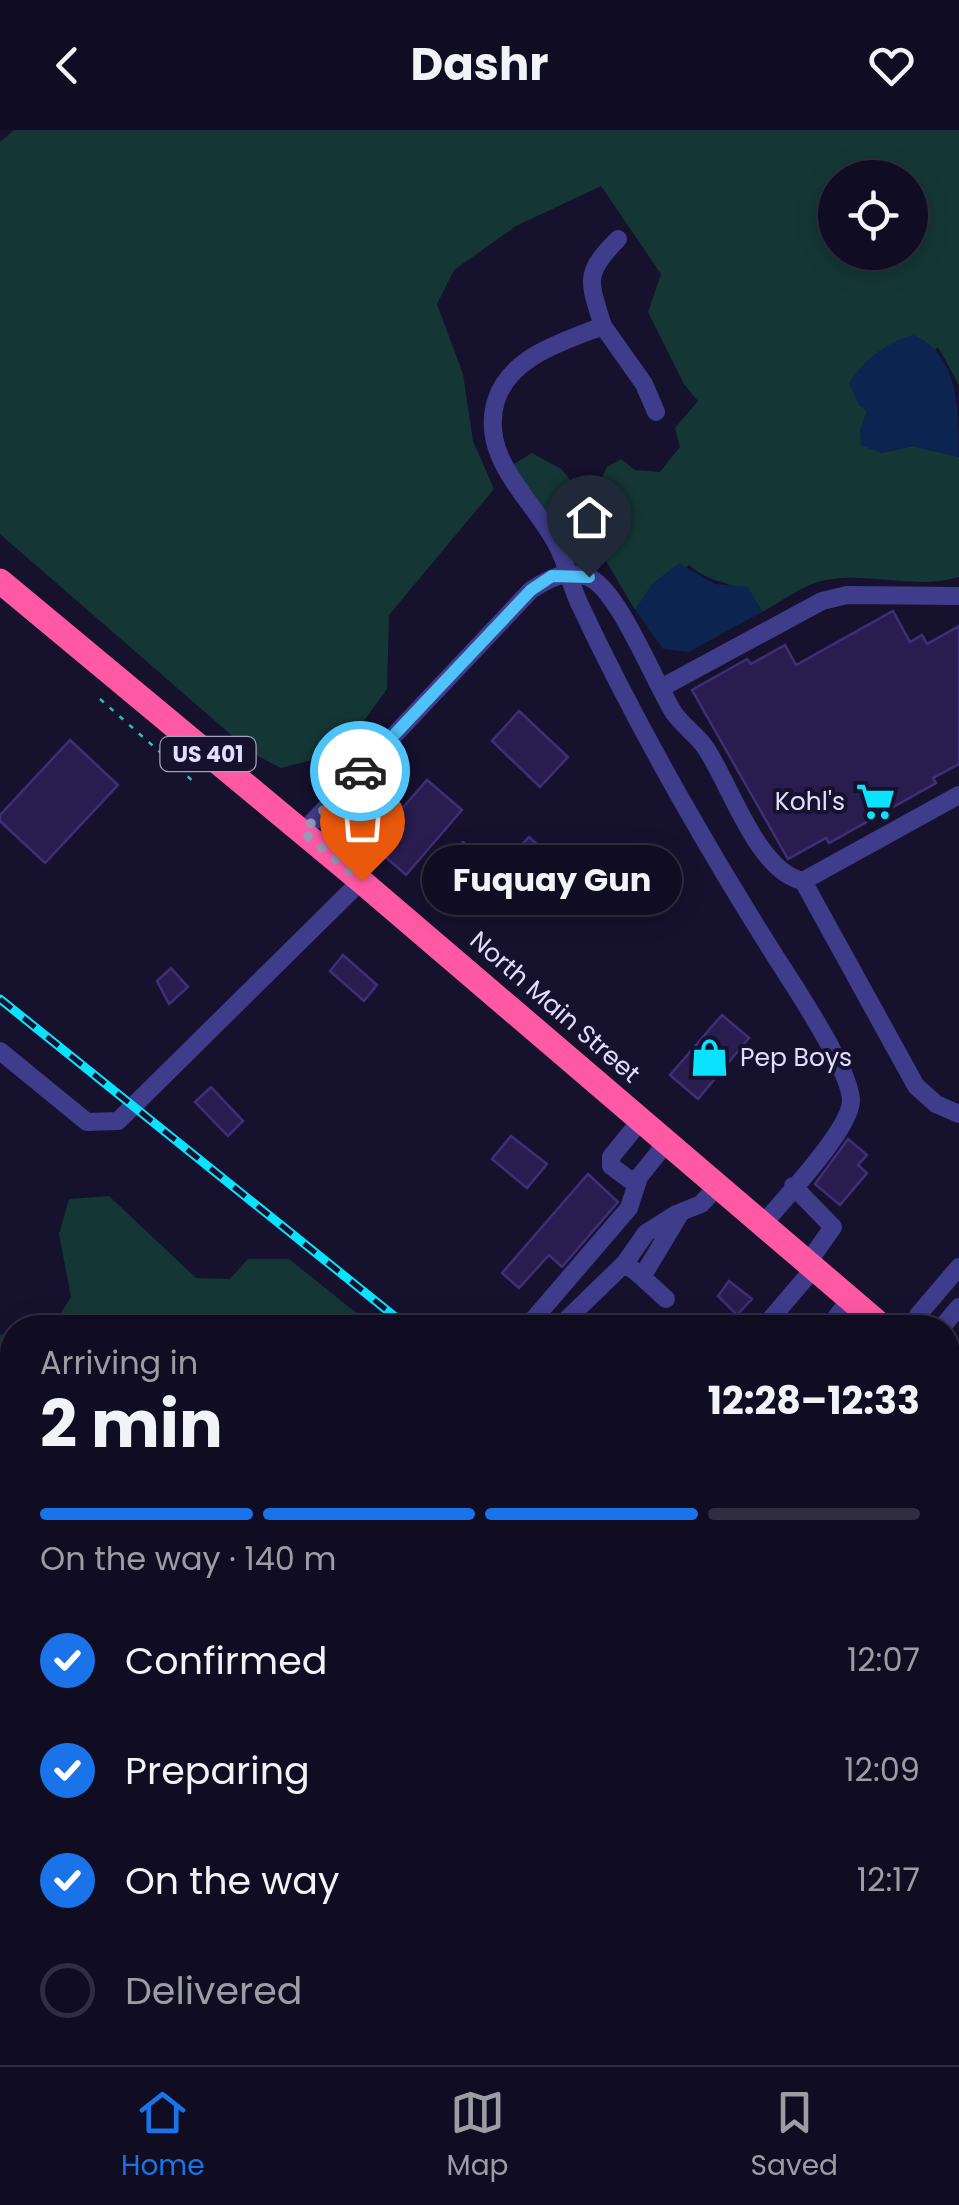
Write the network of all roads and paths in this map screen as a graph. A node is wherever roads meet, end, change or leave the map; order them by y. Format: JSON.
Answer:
{"nodes":[{"id":1,"x":618,"y":239,"type":"dead end"},
{"id":2,"x":603,"y":326,"type":"junction"},
{"id":3,"x":656,"y":412,"type":"dead end"},
{"id":4,"x":579,"y":576,"type":"junction"},
{"id":5,"x":0,"y":581,"type":"edge"},
{"id":6,"x":959,"y":596,"type":"edge"},
{"id":7,"x":661,"y":688,"type":"junction"},
{"id":8,"x":100,"y":699,"type":"dead end"},
{"id":9,"x":195,"y":783,"type":"dead end"},
{"id":10,"x":959,"y":795,"type":"edge"},
{"id":11,"x":303,"y":832,"type":"junction"},
{"id":12,"x":362,"y":881,"type":"junction"},
{"id":13,"x":803,"y":881,"type":"junction"},
{"id":14,"x":0,"y":1051,"type":"edge"},
{"id":15,"x":959,"y":1114,"type":"edge"},
{"id":16,"x":640,"y":1120,"type":"junction"},
{"id":17,"x":667,"y":1142,"type":"junction"},
{"id":18,"x":639,"y":1178,"type":"junction"},
{"id":19,"x":719,"y":1185,"type":"junction"},
{"id":20,"x":794,"y":1186,"type":"junction"},
{"id":21,"x":681,"y":1212,"type":"junction"},
{"id":22,"x":764,"y":1223,"type":"junction"},
{"id":23,"x":625,"y":1263,"type":"junction"},
{"id":24,"x":812,"y":1264,"type":"junction"},
{"id":25,"x":959,"y":1267,"type":"edge"},
{"id":26,"x":642,"y":1278,"type":"junction"},
{"id":27,"x":851,"y":1298,"type":"junction"},
{"id":28,"x":666,"y":1299,"type":"dead end"},
{"id":29,"x":537,"y":1315,"type":"edge"},
{"id":30,"x":571,"y":1315,"type":"edge"},
{"id":31,"x":773,"y":1315,"type":"edge"},
{"id":32,"x":838,"y":1315,"type":"edge"},
{"id":33,"x":870,"y":1315,"type":"edge"},
{"id":34,"x":918,"y":1315,"type":"edge"}],
"edges":[{"from":1,"to":2,"type":"street"},
{"from":2,"to":3,"type":"street"},
{"from":2,"to":4,"type":"street"},
{"from":4,"to":7,"type":"street"},
{"from":4,"to":11,"type":"street"},
{"from":4,"to":20,"type":"street"},
{"from":5,"to":11,"type":"highway","name":"North Main Street","number":"US 401"},
{"from":6,"to":7,"type":"street"},
{"from":7,"to":13,"type":"street"},
{"from":8,"to":9,"type":"path"},
{"from":10,"to":13,"type":"street"},
{"from":11,"to":12,"type":"highway","name":"North Main Street","number":"US 401"},
{"from":12,"to":14,"type":"street"},
{"from":12,"to":16,"type":"highway","name":"North Main Street","number":"US 401"},
{"from":13,"to":15,"type":"street"},
{"from":16,"to":17,"type":"highway","name":"North Main Street","number":"US 401"},
{"from":16,"to":18,"type":"street"},
{"from":17,"to":18,"type":"street"},
{"from":17,"to":19,"type":"highway","name":"North Main Street","number":"US 401"},
{"from":18,"to":29,"type":"street"},
{"from":19,"to":21,"type":"street"},
{"from":19,"to":22,"type":"highway","name":"North Main Street","number":"US 401"},
{"from":20,"to":22,"type":"street"},
{"from":20,"to":24,"type":"street"},
{"from":21,"to":23,"type":"street"},
{"from":21,"to":26,"type":"street"},
{"from":22,"to":24,"type":"highway","name":"North Main Street","number":"US 401"},
{"from":23,"to":26,"type":"street"},
{"from":23,"to":30,"type":"street"},
{"from":24,"to":27,"type":"highway","name":"North Main Street","number":"US 401"},
{"from":24,"to":31,"type":"street"},
{"from":25,"to":34,"type":"street"},
{"from":26,"to":28,"type":"street"},
{"from":27,"to":32,"type":"street"},
{"from":27,"to":33,"type":"highway","name":"North Main Street","number":"US 401"}]}
